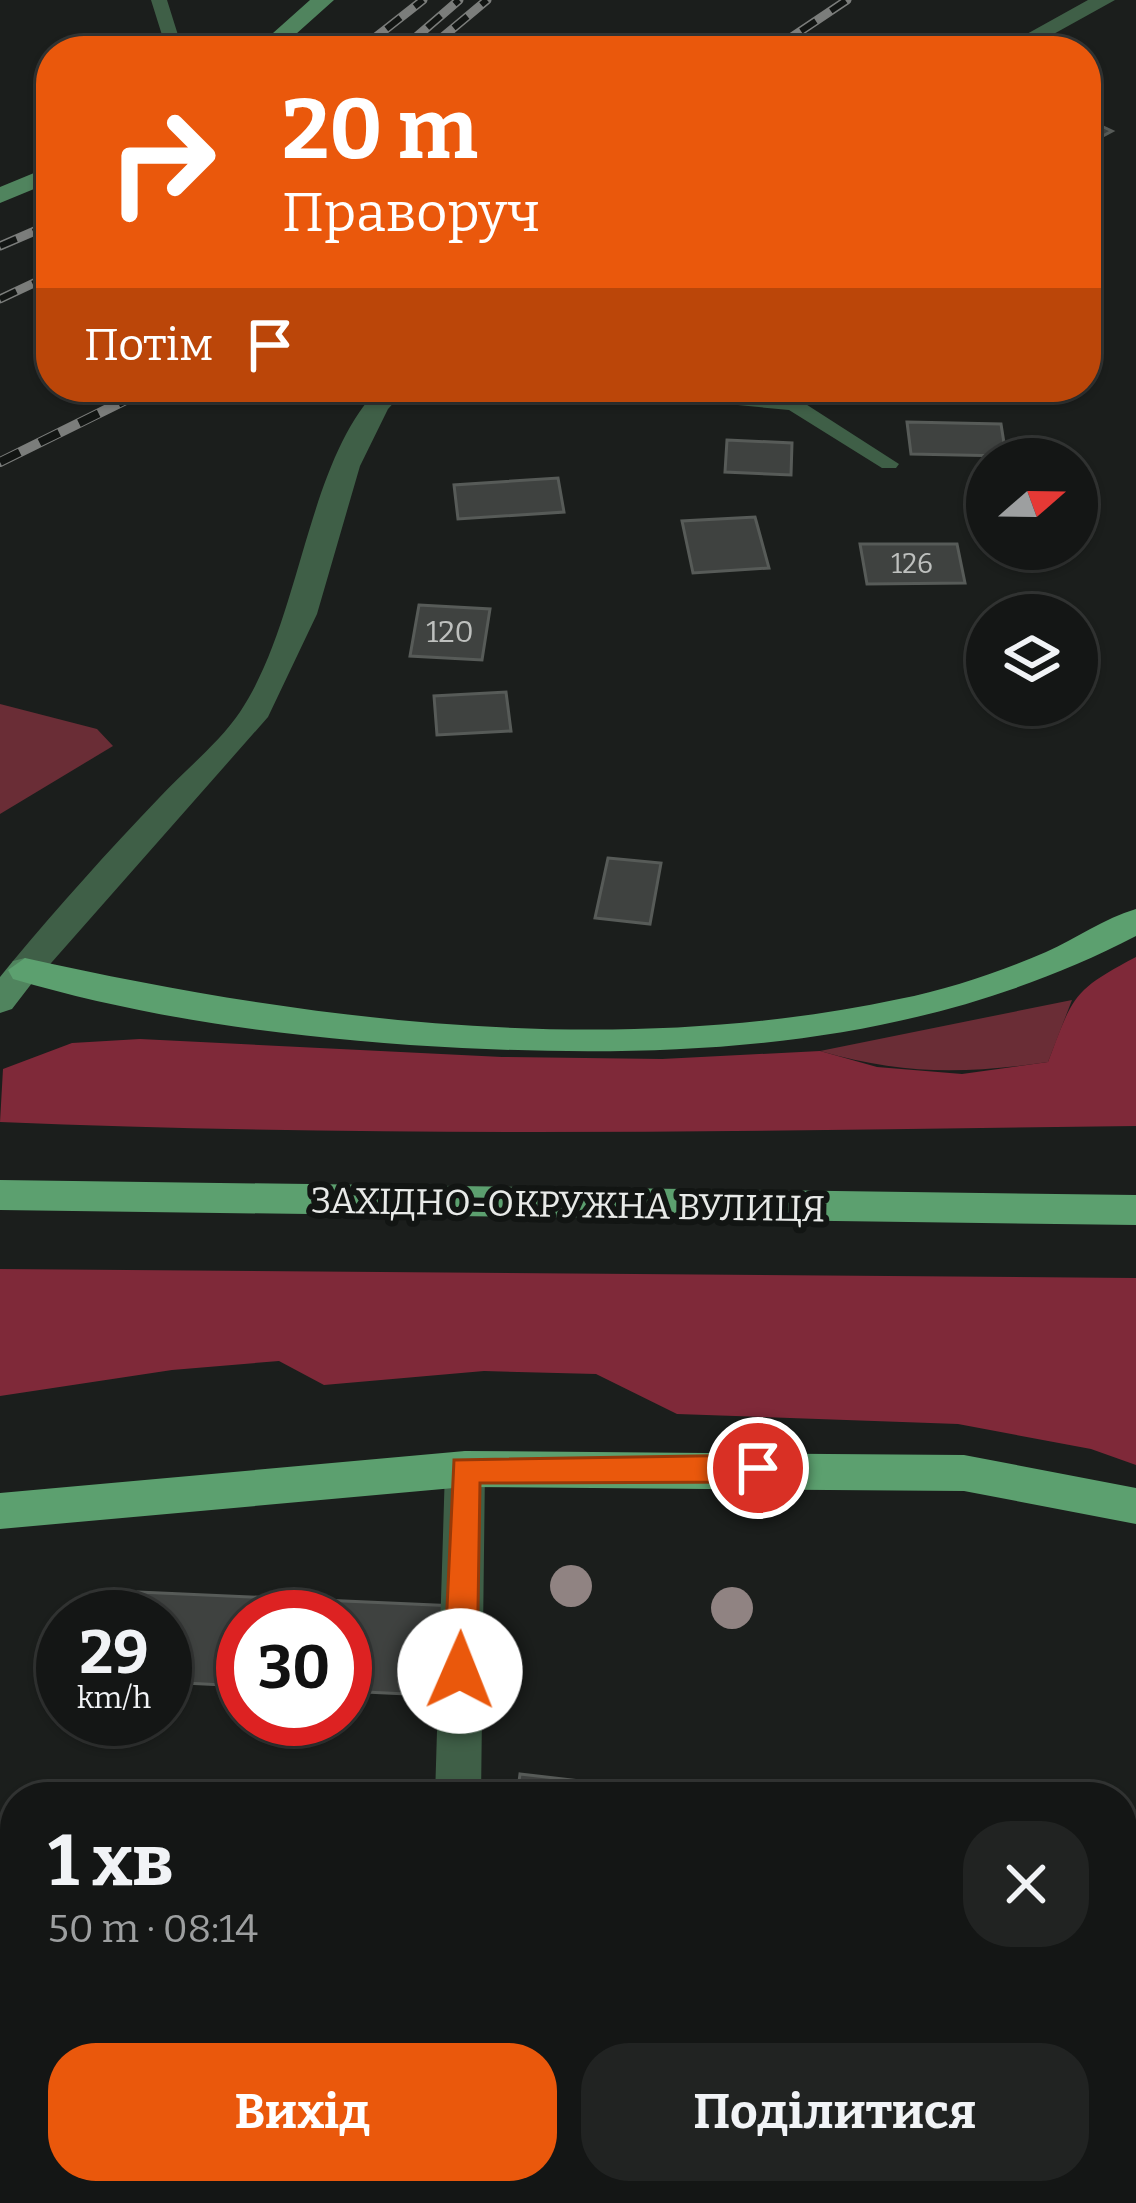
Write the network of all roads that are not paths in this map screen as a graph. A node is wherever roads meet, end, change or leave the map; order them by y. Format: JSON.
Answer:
{"nodes":[{"id":1,"x":159,"y":0,"type":"edge"},
{"id":2,"x":323,"y":0,"type":"edge"},
{"id":3,"x":1104,"y":0,"type":"edge"},
{"id":4,"x":170,"y":36,"type":"edge"},
{"id":5,"x":281,"y":36,"type":"edge"},
{"id":6,"x":1036,"y":36,"type":"edge"},
{"id":7,"x":36,"y":180,"type":"edge"},
{"id":8,"x":0,"y":196,"type":"edge"},
{"id":9,"x":380,"y":402,"type":"edge"},
{"id":10,"x":773,"y":402,"type":"edge"},
{"id":11,"x":890,"y":464,"type":"dead end"},
{"id":12,"x":1136,"y":921,"type":"edge"},
{"id":13,"x":25,"y":970,"type":"junction"},
{"id":14,"x":0,"y":1000,"type":"edge"},
{"id":15,"x":0,"y":1195,"type":"edge"},
{"id":16,"x":1136,"y":1210,"type":"edge"},
{"id":17,"x":465,"y":1469,"type":"junction"},
{"id":18,"x":1136,"y":1506,"type":"edge"},
{"id":19,"x":0,"y":1511,"type":"edge"},
{"id":20,"x":458,"y":1782,"type":"edge"}],
"edges":[{"from":1,"to":4,"type":"lane"},
{"from":2,"to":5,"type":"main road"},
{"from":3,"to":6,"type":"street"},
{"from":7,"to":8,"type":"main road"},
{"from":9,"to":13,"type":"street"},
{"from":10,"to":11,"type":"lane"},
{"from":12,"to":13,"type":"main road"},
{"from":13,"to":14,"type":"main road"},
{"from":15,"to":16,"type":"main road","name":"ЗАХІДНО-ОКРУЖНА ВУЛИЦЯ"},
{"from":17,"to":18,"type":"main road"},
{"from":17,"to":19,"type":"main road"},
{"from":17,"to":20,"type":"street"}]}
